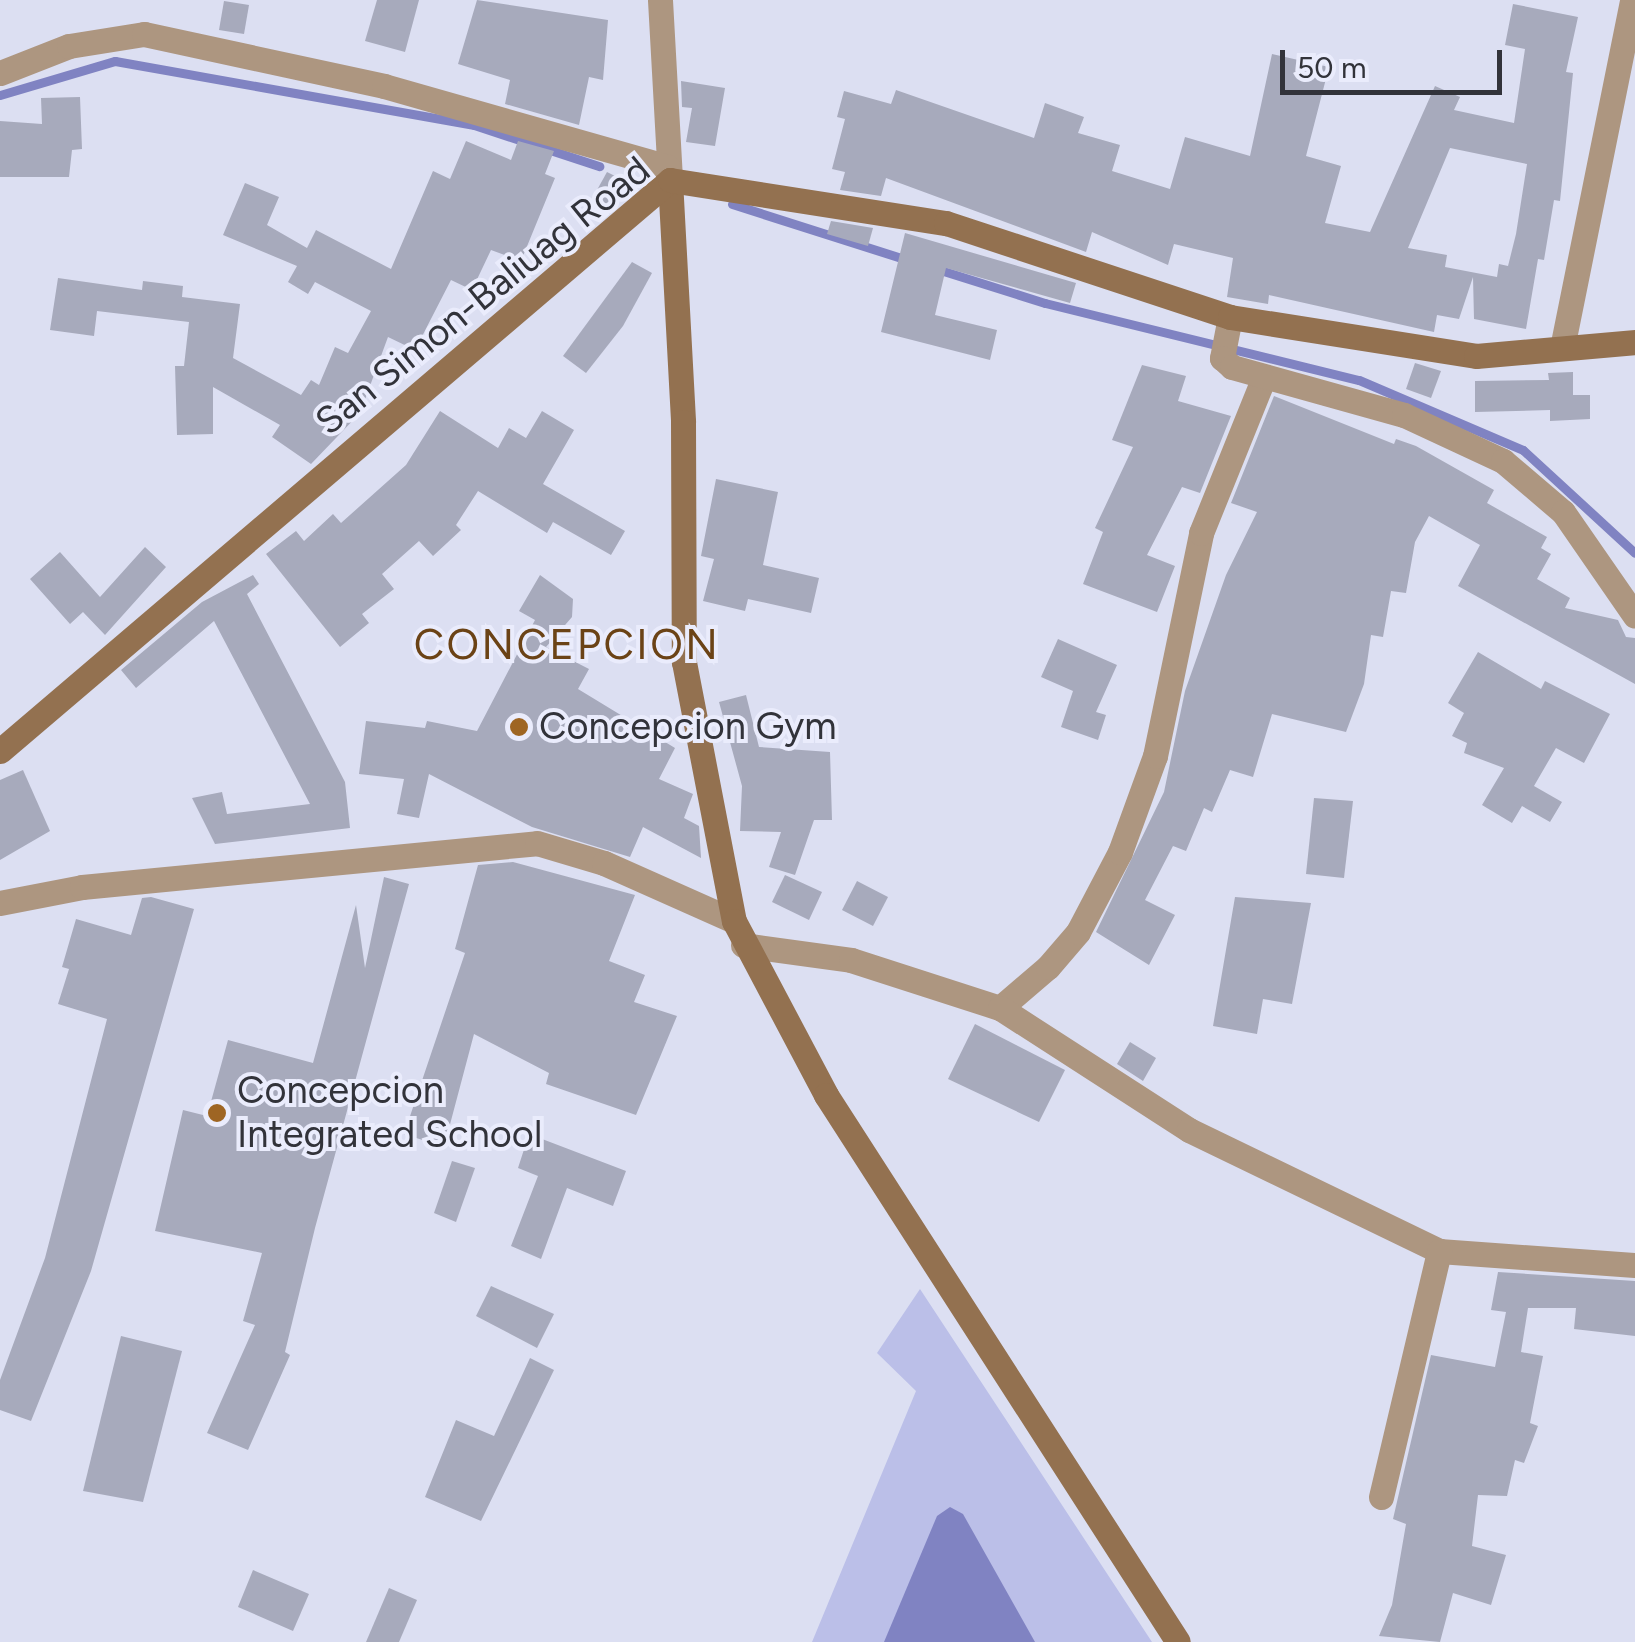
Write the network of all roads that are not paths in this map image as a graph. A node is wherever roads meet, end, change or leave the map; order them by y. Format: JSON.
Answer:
{"nodes":[{"id":1,"x":660,"y":0,"type":"edge"},
{"id":2,"x":1632,"y":0,"type":"edge"},
{"id":3,"x":0,"y":73,"type":"edge"},
{"id":4,"x":669,"y":173,"type":"junction"},
{"id":5,"x":1230,"y":317,"type":"junction"},
{"id":6,"x":1635,"y":342,"type":"edge"},
{"id":7,"x":1562,"y":348,"type":"junction"},
{"id":8,"x":1264,"y":377,"type":"junction"},
{"id":9,"x":1635,"y":616,"type":"edge"},
{"id":10,"x":0,"y":751,"type":"edge"},
{"id":11,"x":0,"y":903,"type":"edge"},
{"id":12,"x":738,"y":933,"type":"junction"},
{"id":13,"x":1000,"y":1008,"type":"junction"},
{"id":14,"x":1439,"y":1251,"type":"junction"},
{"id":15,"x":1635,"y":1265,"type":"edge"},
{"id":16,"x":1381,"y":1498,"type":"dead end"},
{"id":17,"x":1178,"y":1642,"type":"edge"}],
"edges":[{"from":1,"to":4,"type":"street"},
{"from":2,"to":7,"type":"street"},
{"from":3,"to":4,"type":"street"},
{"from":4,"to":5,"type":"main road","name":"San Simon-Baliuag Road"},
{"from":4,"to":10,"type":"main road","name":"San Simon-Baliuag Road"},
{"from":4,"to":12,"type":"main road"},
{"from":5,"to":7,"type":"main road","name":"San Simon-Baliuag Road"},
{"from":5,"to":8,"type":"street"},
{"from":6,"to":7,"type":"main road","name":"San Simon-Baliuag Road"},
{"from":8,"to":9,"type":"street"},
{"from":8,"to":13,"type":"street"},
{"from":11,"to":12,"type":"street"},
{"from":12,"to":13,"type":"street"},
{"from":12,"to":17,"type":"main road"},
{"from":13,"to":14,"type":"street"},
{"from":14,"to":15,"type":"street"},
{"from":14,"to":16,"type":"street"}]}
